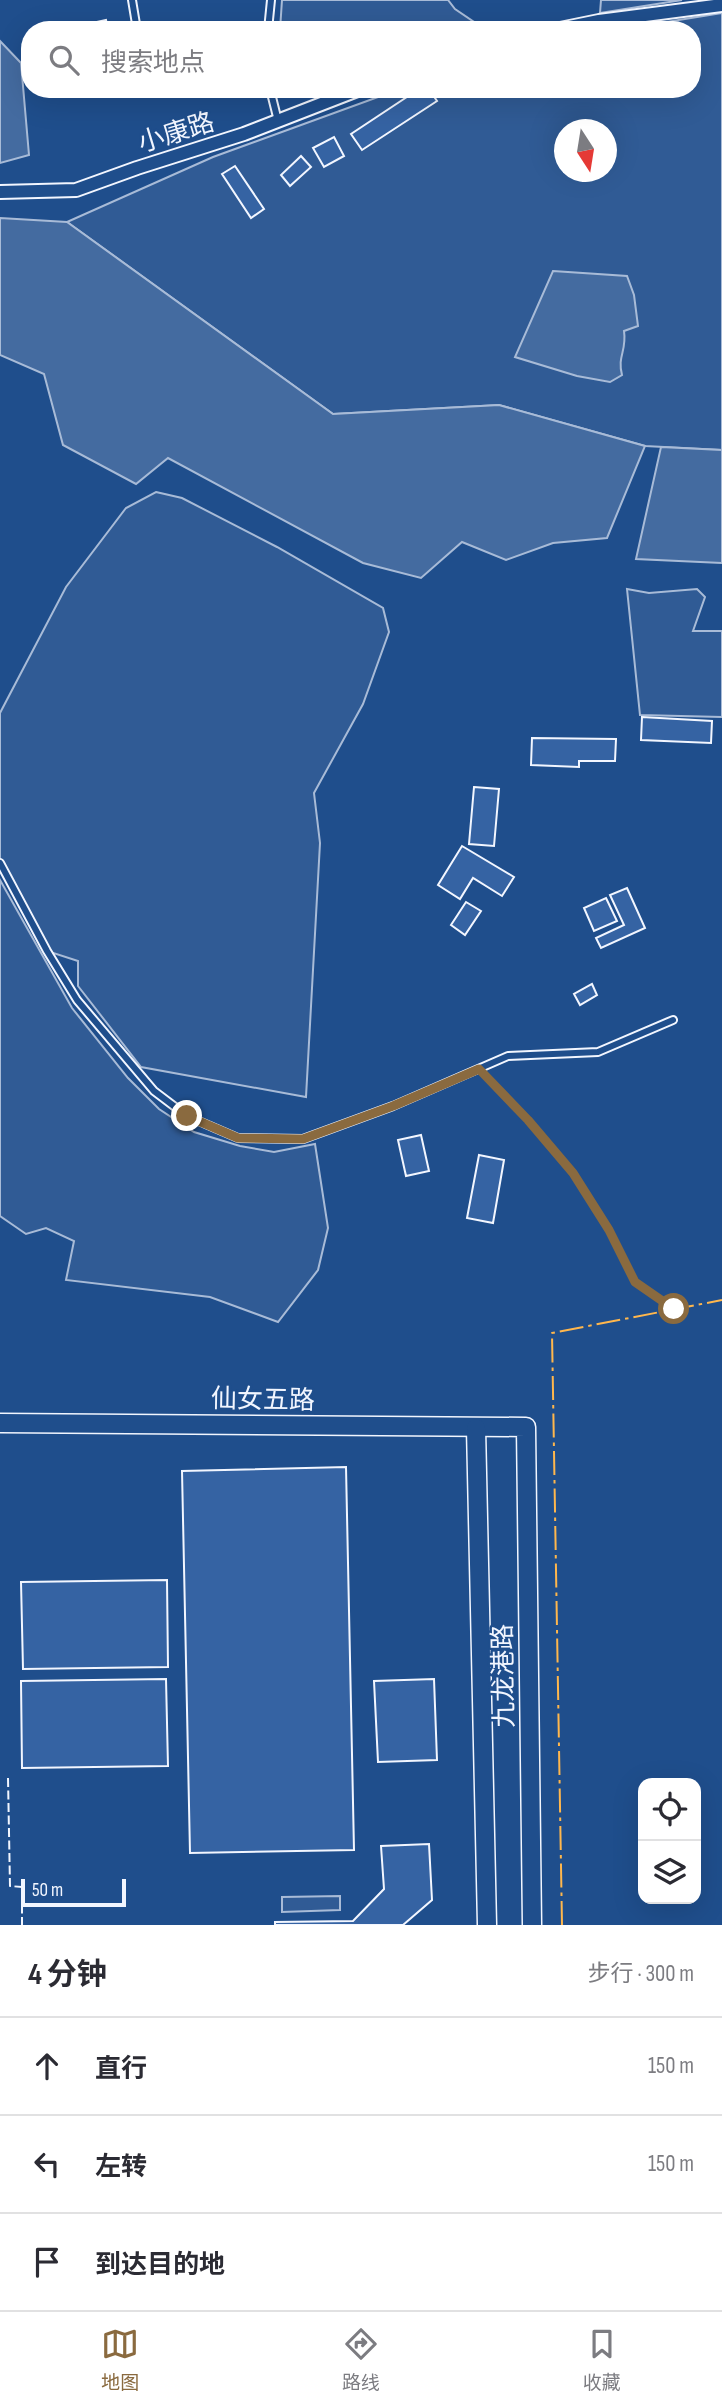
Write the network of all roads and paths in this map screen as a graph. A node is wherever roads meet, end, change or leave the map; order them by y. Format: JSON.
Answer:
{"nodes":[{"id":1,"x":132,"y":0,"type":"edge"},
{"id":2,"x":271,"y":0,"type":"edge"},
{"id":3,"x":722,"y":5,"type":"edge"},
{"id":4,"x":135,"y":21,"type":"edge"},
{"id":5,"x":269,"y":21,"type":"edge"},
{"id":6,"x":599,"y":21,"type":"edge"},
{"id":7,"x":272,"y":98,"type":"edge"},
{"id":8,"x":337,"y":98,"type":"edge"},
{"id":9,"x":278,"y":121,"type":"junction"},
{"id":10,"x":0,"y":192,"type":"edge"},
{"id":11,"x":0,"y":863,"type":"edge"},
{"id":12,"x":673,"y":1020,"type":"dead end"},
{"id":13,"x":479,"y":1069,"type":"junction"},
{"id":14,"x":674,"y":1309,"type":"dead end"},
{"id":15,"x":0,"y":1423,"type":"edge"},
{"id":16,"x":0,"y":1432,"type":"edge"},
{"id":17,"x":476,"y":1432,"type":"junction"},
{"id":18,"x":526,"y":1432,"type":"joint"},
{"id":19,"x":487,"y":1925,"type":"edge"},
{"id":20,"x":532,"y":1925,"type":"edge"}],
"edges":[{"from":1,"to":4,"type":"lane"},
{"from":2,"to":5,"type":"lane"},
{"from":3,"to":6,"type":"street"},
{"from":7,"to":9,"type":"lane"},
{"from":8,"to":9,"type":"street","name":"小康路"},
{"from":9,"to":10,"type":"street","name":"小康路"},
{"from":11,"to":13,"type":"lane"},
{"from":12,"to":13,"type":"lane"},
{"from":13,"to":14,"type":"path"},
{"from":15,"to":17,"type":"street","name":"仙女五路"},
{"from":16,"to":17,"type":"street","name":"仙女五路"},
{"from":17,"to":18,"type":"street","name":"仙女五路"},
{"from":17,"to":19,"type":"street","name":"九龙港路"},
{"from":18,"to":20,"type":"street","name":"九龙港路"}]}
